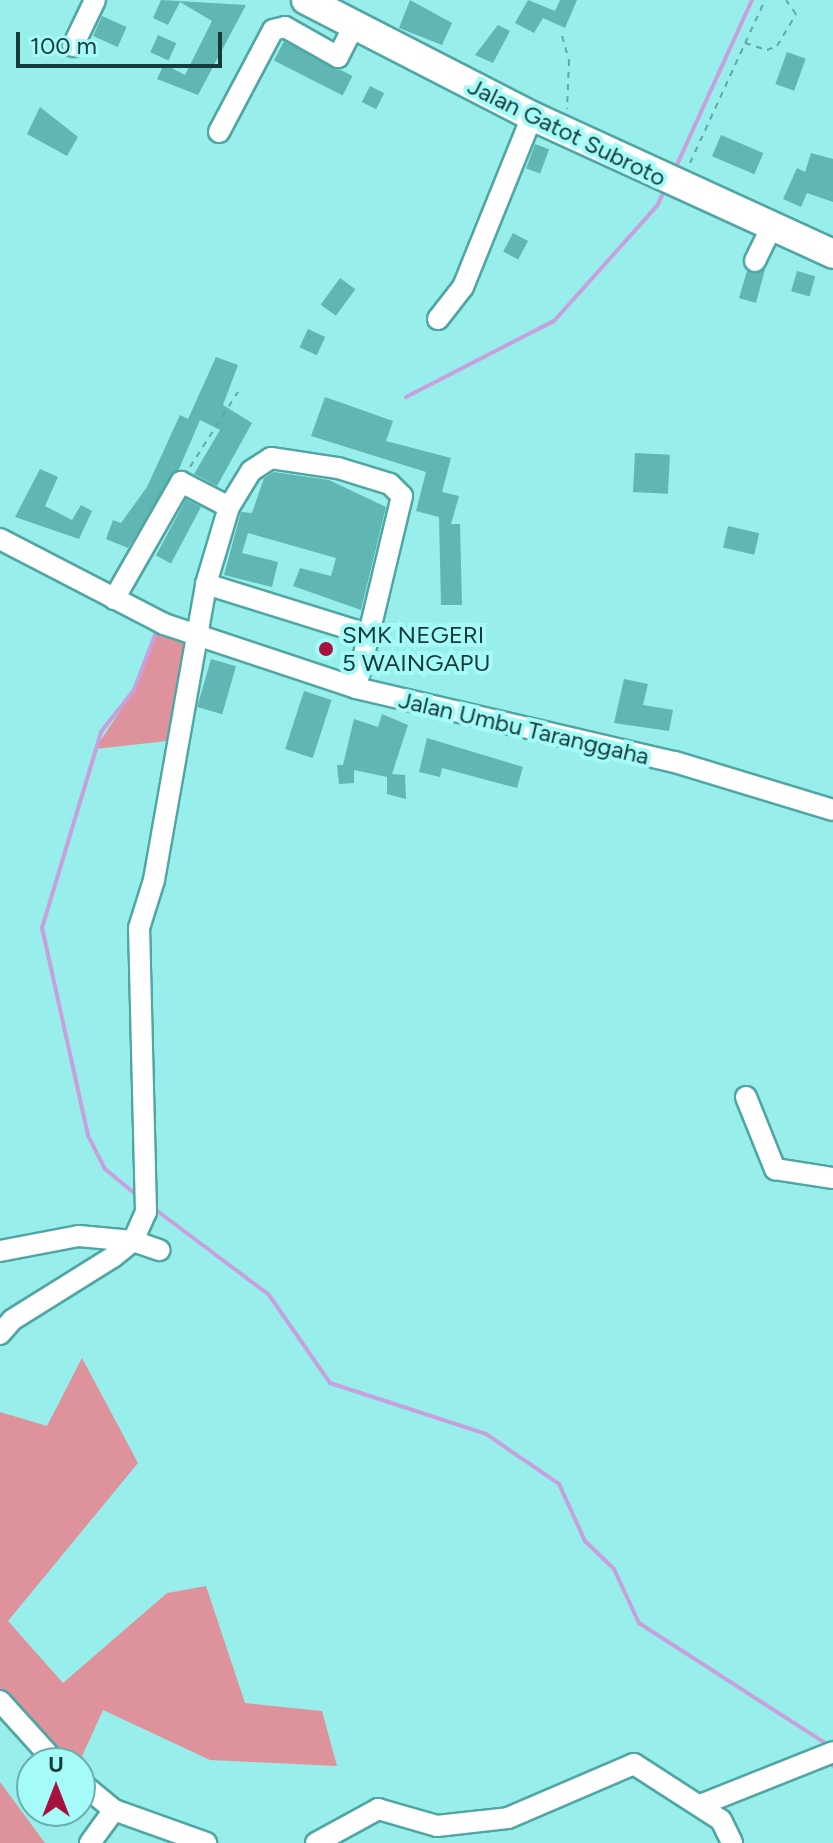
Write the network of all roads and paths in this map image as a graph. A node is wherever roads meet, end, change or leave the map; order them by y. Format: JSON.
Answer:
{"nodes":[{"id":1,"x":95,"y":0,"type":"edge"},
{"id":2,"x":306,"y":0,"type":"edge"},
{"id":3,"x":765,"y":0,"type":"edge"},
{"id":4,"x":786,"y":0,"type":"edge"},
{"id":5,"x":354,"y":26,"type":"junction"},
{"id":6,"x":562,"y":36,"type":"dead end"},
{"id":7,"x":744,"y":43,"type":"junction"},
{"id":8,"x":73,"y":46,"type":"dead end"},
{"id":9,"x":532,"y":116,"type":"junction"},
{"id":10,"x":219,"y":132,"type":"dead end"},
{"id":11,"x":570,"y":134,"type":"junction"},
{"id":12,"x":673,"y":183,"type":"junction"},
{"id":13,"x":833,"y":254,"type":"edge"},
{"id":14,"x":438,"y":319,"type":"dead end"},
{"id":15,"x":238,"y":392,"type":"dead end"},
{"id":16,"x":181,"y":482,"type":"junction"},
{"id":17,"x":229,"y":507,"type":"junction"},
{"id":18,"x":0,"y":539,"type":"edge"},
{"id":19,"x":206,"y":584,"type":"junction"},
{"id":20,"x":114,"y":599,"type":"junction"},
{"id":21,"x":370,"y":635,"type":"junction"},
{"id":22,"x":194,"y":636,"type":"junction"},
{"id":23,"x":356,"y":688,"type":"junction"},
{"id":24,"x":833,"y":810,"type":"edge"},
{"id":25,"x":746,"y":1097,"type":"dead end"},
{"id":26,"x":833,"y":1178,"type":"edge"},
{"id":27,"x":133,"y":1241,"type":"junction"},
{"id":28,"x":159,"y":1250,"type":"dead end"},
{"id":29,"x":0,"y":1251,"type":"edge"},
{"id":30,"x":0,"y":1334,"type":"edge"},
{"id":31,"x":0,"y":1701,"type":"edge"},
{"id":32,"x":42,"y":1747,"type":"edge"},
{"id":33,"x":833,"y":1752,"type":"edge"},
{"id":34,"x":96,"y":1796,"type":"edge"},
{"id":35,"x":700,"y":1805,"type":"junction"},
{"id":36,"x":114,"y":1812,"type":"junction"},
{"id":37,"x":90,"y":1843,"type":"edge"},
{"id":38,"x":206,"y":1843,"type":"edge"},
{"id":39,"x":316,"y":1843,"type":"edge"},
{"id":40,"x":732,"y":1843,"type":"edge"}],
"edges":[{"from":1,"to":8,"type":"street"},
{"from":2,"to":5,"type":"highway","name":"Jalan Gatot Subroto"},
{"from":3,"to":7,"type":"path"},
{"from":4,"to":7,"type":"path"},
{"from":5,"to":9,"type":"highway","name":"Jalan Gatot Subroto"},
{"from":5,"to":10,"type":"street"},
{"from":6,"to":11,"type":"path"},
{"from":7,"to":12,"type":"path"},
{"from":9,"to":11,"type":"highway","name":"Jalan Gatot Subroto"},
{"from":9,"to":14,"type":"street"},
{"from":11,"to":12,"type":"highway","name":"Jalan Gatot Subroto"},
{"from":12,"to":13,"type":"highway","name":"Jalan Gatot Subroto"},
{"from":15,"to":16,"type":"path"},
{"from":16,"to":17,"type":"street"},
{"from":16,"to":20,"type":"street"},
{"from":17,"to":19,"type":"street"},
{"from":17,"to":21,"type":"street"},
{"from":18,"to":20,"type":"street","name":"Jalan Umbu Taranggaha"},
{"from":19,"to":21,"type":"street"},
{"from":19,"to":22,"type":"street"},
{"from":20,"to":22,"type":"street","name":"Jalan Umbu Taranggaha"},
{"from":21,"to":23,"type":"street"},
{"from":22,"to":23,"type":"street","name":"Jalan Umbu Taranggaha"},
{"from":22,"to":27,"type":"street"},
{"from":23,"to":24,"type":"street","name":"Jalan Umbu Taranggaha"},
{"from":25,"to":26,"type":"street"},
{"from":27,"to":28,"type":"street"},
{"from":27,"to":29,"type":"street"},
{"from":27,"to":30,"type":"street"},
{"from":31,"to":32,"type":"street"},
{"from":33,"to":35,"type":"street"},
{"from":34,"to":36,"type":"street"},
{"from":35,"to":39,"type":"street"},
{"from":35,"to":40,"type":"street"},
{"from":36,"to":37,"type":"street"},
{"from":36,"to":38,"type":"street"}]}
